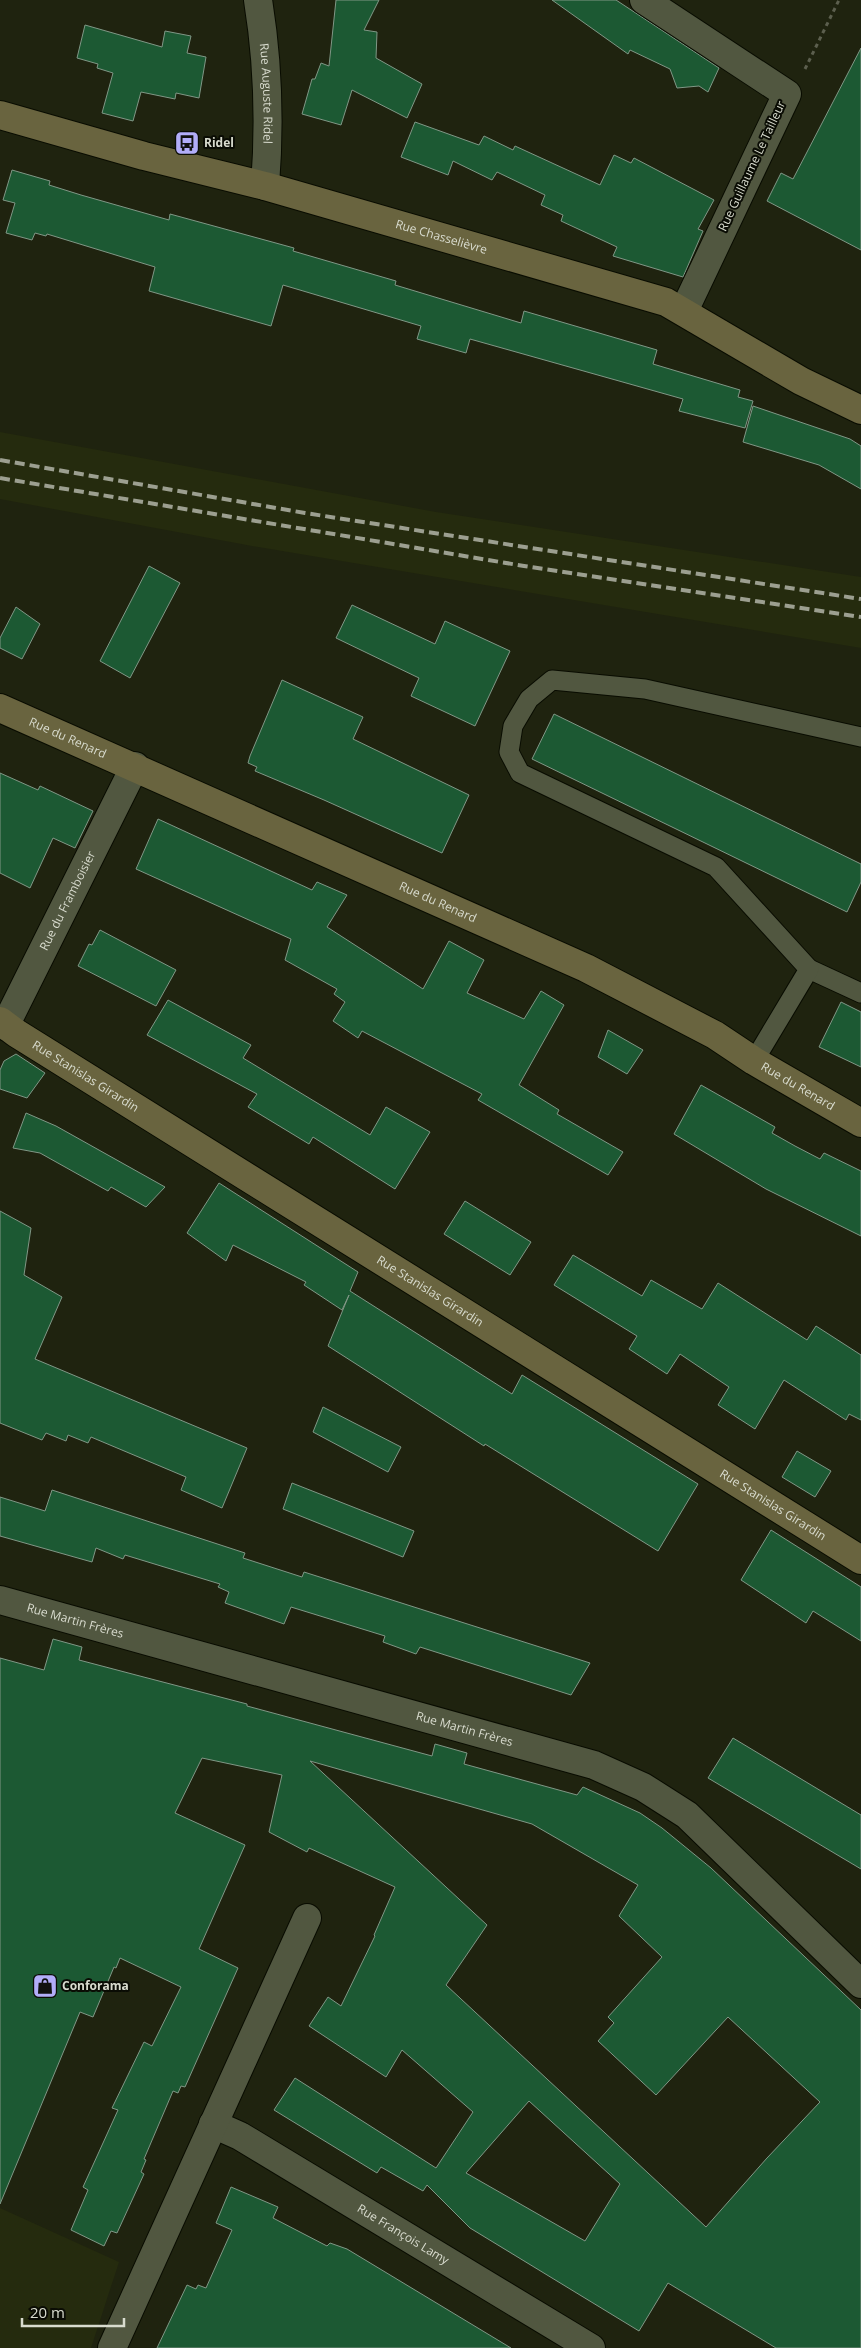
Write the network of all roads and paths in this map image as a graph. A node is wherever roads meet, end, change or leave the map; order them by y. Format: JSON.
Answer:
{"nodes":[{"id":1,"x":258,"y":0,"type":"edge"},
{"id":2,"x":644,"y":0,"type":"edge"},
{"id":3,"x":839,"y":0,"type":"edge"},
{"id":4,"x":806,"y":66,"type":"dead end"},
{"id":5,"x":0,"y":115,"type":"edge"},
{"id":6,"x":265,"y":186,"type":"junction"},
{"id":7,"x":684,"y":311,"type":"junction"},
{"id":8,"x":861,"y":410,"type":"edge"},
{"id":9,"x":0,"y":708,"type":"edge"},
{"id":10,"x":861,"y":737,"type":"edge"},
{"id":11,"x":135,"y":766,"type":"junction"},
{"id":12,"x":809,"y":969,"type":"junction"},
{"id":13,"x":861,"y":993,"type":"edge"},
{"id":14,"x":2,"y":1027,"type":"edge"},
{"id":15,"x":754,"y":1061,"type":"junction"},
{"id":16,"x":861,"y":1123,"type":"edge"},
{"id":17,"x":861,"y":1560,"type":"edge"},
{"id":18,"x":0,"y":1600,"type":"edge"},
{"id":19,"x":307,"y":1918,"type":"dead end"},
{"id":20,"x":861,"y":1984,"type":"edge"},
{"id":21,"x":213,"y":2124,"type":"junction"},
{"id":22,"x":112,"y":2348,"type":"edge"},
{"id":23,"x":591,"y":2348,"type":"edge"}],
"edges":[{"from":1,"to":6,"type":"street","name":"Rue Auguste Ridel"},
{"from":2,"to":7,"type":"street","name":"Rue Guillaume Le Tailleur"},
{"from":3,"to":4,"type":"path"},
{"from":5,"to":6,"type":"street","name":"Rue Chasselièvre"},
{"from":6,"to":7,"type":"street","name":"Rue Chasselièvre"},
{"from":7,"to":8,"type":"street","name":"Rue Chasselièvre"},
{"from":9,"to":11,"type":"street","name":"Rue du Renard"},
{"from":10,"to":12,"type":"lane"},
{"from":11,"to":14,"type":"street","name":"Rue du Framboisier"},
{"from":11,"to":15,"type":"street","name":"Rue du Renard"},
{"from":12,"to":13,"type":"lane"},
{"from":12,"to":15,"type":"lane"},
{"from":14,"to":17,"type":"street","name":"Rue Stanislas Girardin"},
{"from":15,"to":16,"type":"street","name":"Rue du Renard"},
{"from":18,"to":20,"type":"street","name":"Rue Martin Frères"},
{"from":19,"to":21,"type":"street"},
{"from":21,"to":22,"type":"street"},
{"from":21,"to":23,"type":"street","name":"Rue François Lamy"}]}
